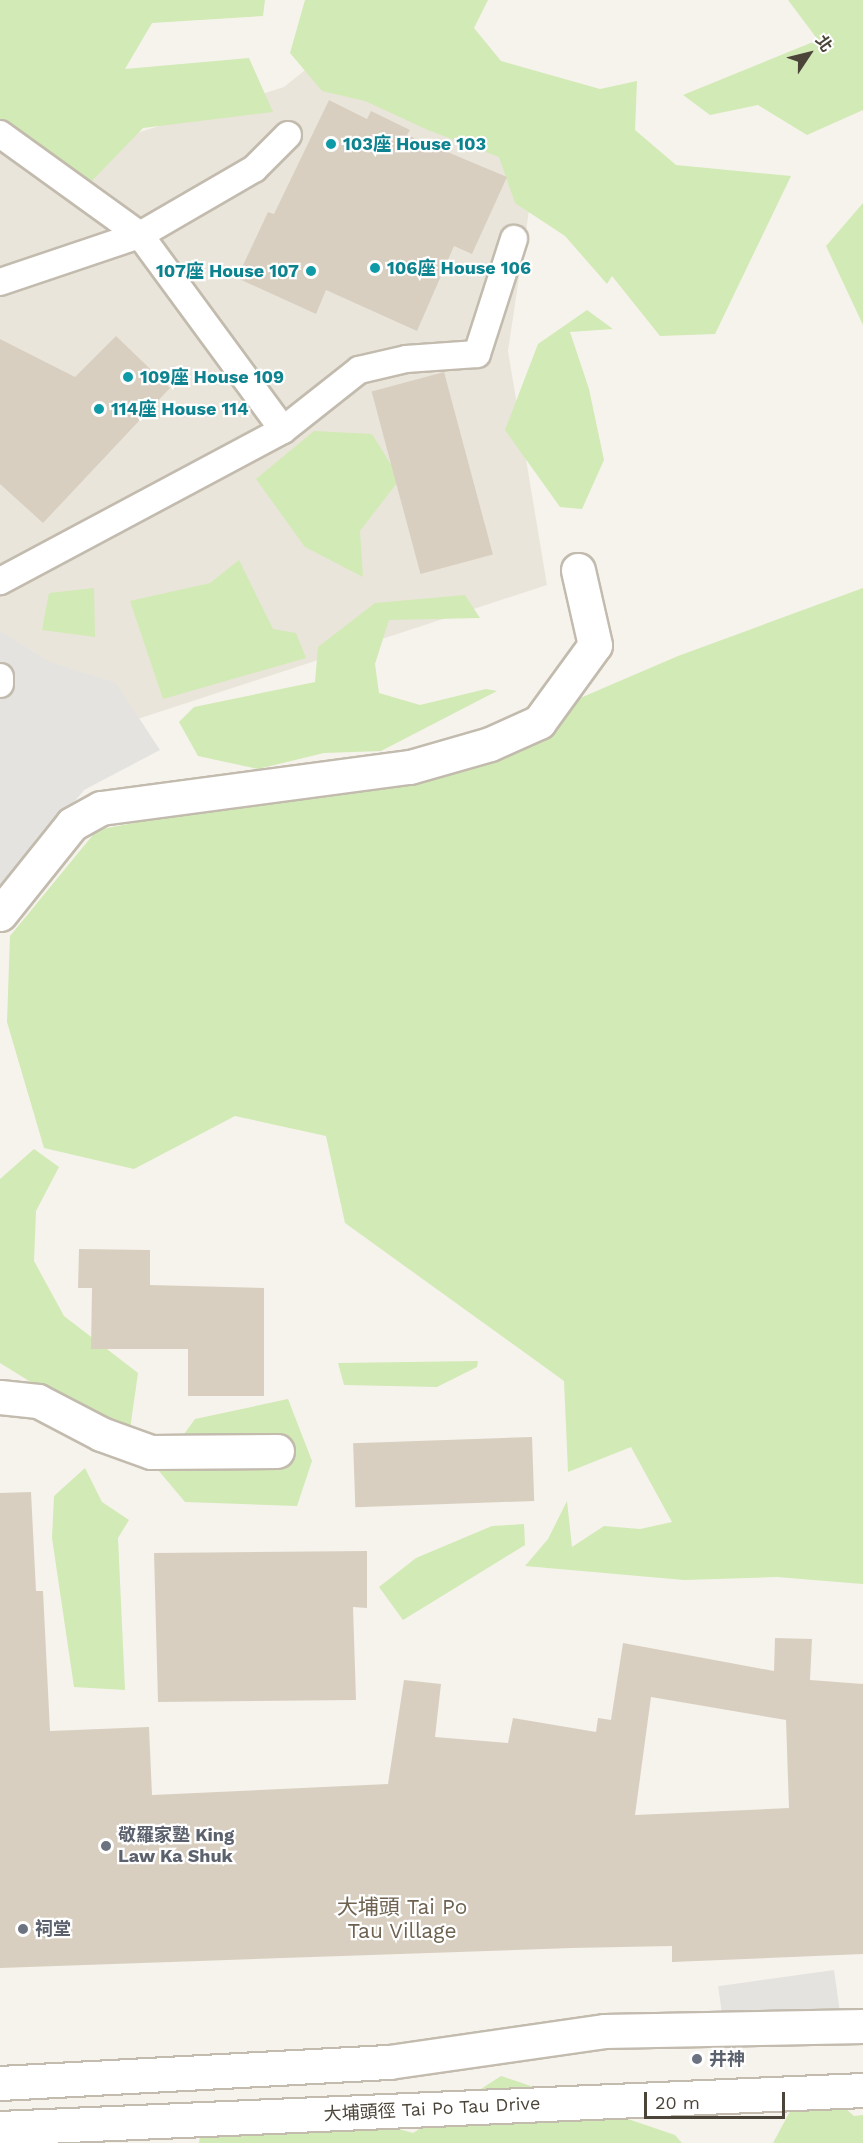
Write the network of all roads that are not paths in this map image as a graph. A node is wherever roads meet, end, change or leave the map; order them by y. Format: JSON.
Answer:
{"nodes":[{"id":1,"x":0,"y":134,"type":"edge"},
{"id":2,"x":288,"y":135,"type":"dead end"},
{"id":3,"x":140,"y":235,"type":"junction"},
{"id":4,"x":514,"y":239,"type":"dead end"},
{"id":5,"x":0,"y":282,"type":"edge"},
{"id":6,"x":283,"y":430,"type":"junction"},
{"id":7,"x":578,"y":570,"type":"dead end"},
{"id":8,"x":0,"y":581,"type":"edge"},
{"id":9,"x":0,"y":677,"type":"edge"},
{"id":10,"x":0,"y":684,"type":"edge"},
{"id":11,"x":0,"y":914,"type":"edge"},
{"id":12,"x":0,"y":1397,"type":"edge"},
{"id":13,"x":277,"y":1451,"type":"dead end"},
{"id":14,"x":863,"y":2026,"type":"edge"},
{"id":15,"x":0,"y":2083,"type":"edge"},
{"id":16,"x":863,"y":2090,"type":"edge"},
{"id":17,"x":0,"y":2128,"type":"edge"}],
"edges":[{"from":1,"to":3,"type":"lane"},
{"from":2,"to":3,"type":"lane"},
{"from":3,"to":5,"type":"lane"},
{"from":3,"to":6,"type":"lane"},
{"from":4,"to":6,"type":"lane"},
{"from":6,"to":8,"type":"lane"},
{"from":7,"to":11,"type":"street"},
{"from":9,"to":10,"type":"lane"},
{"from":12,"to":13,"type":"street"},
{"from":14,"to":15,"type":"street"},
{"from":16,"to":17,"type":"street","name":"大埔頭徑 Tai Po Tau Drive"}]}
